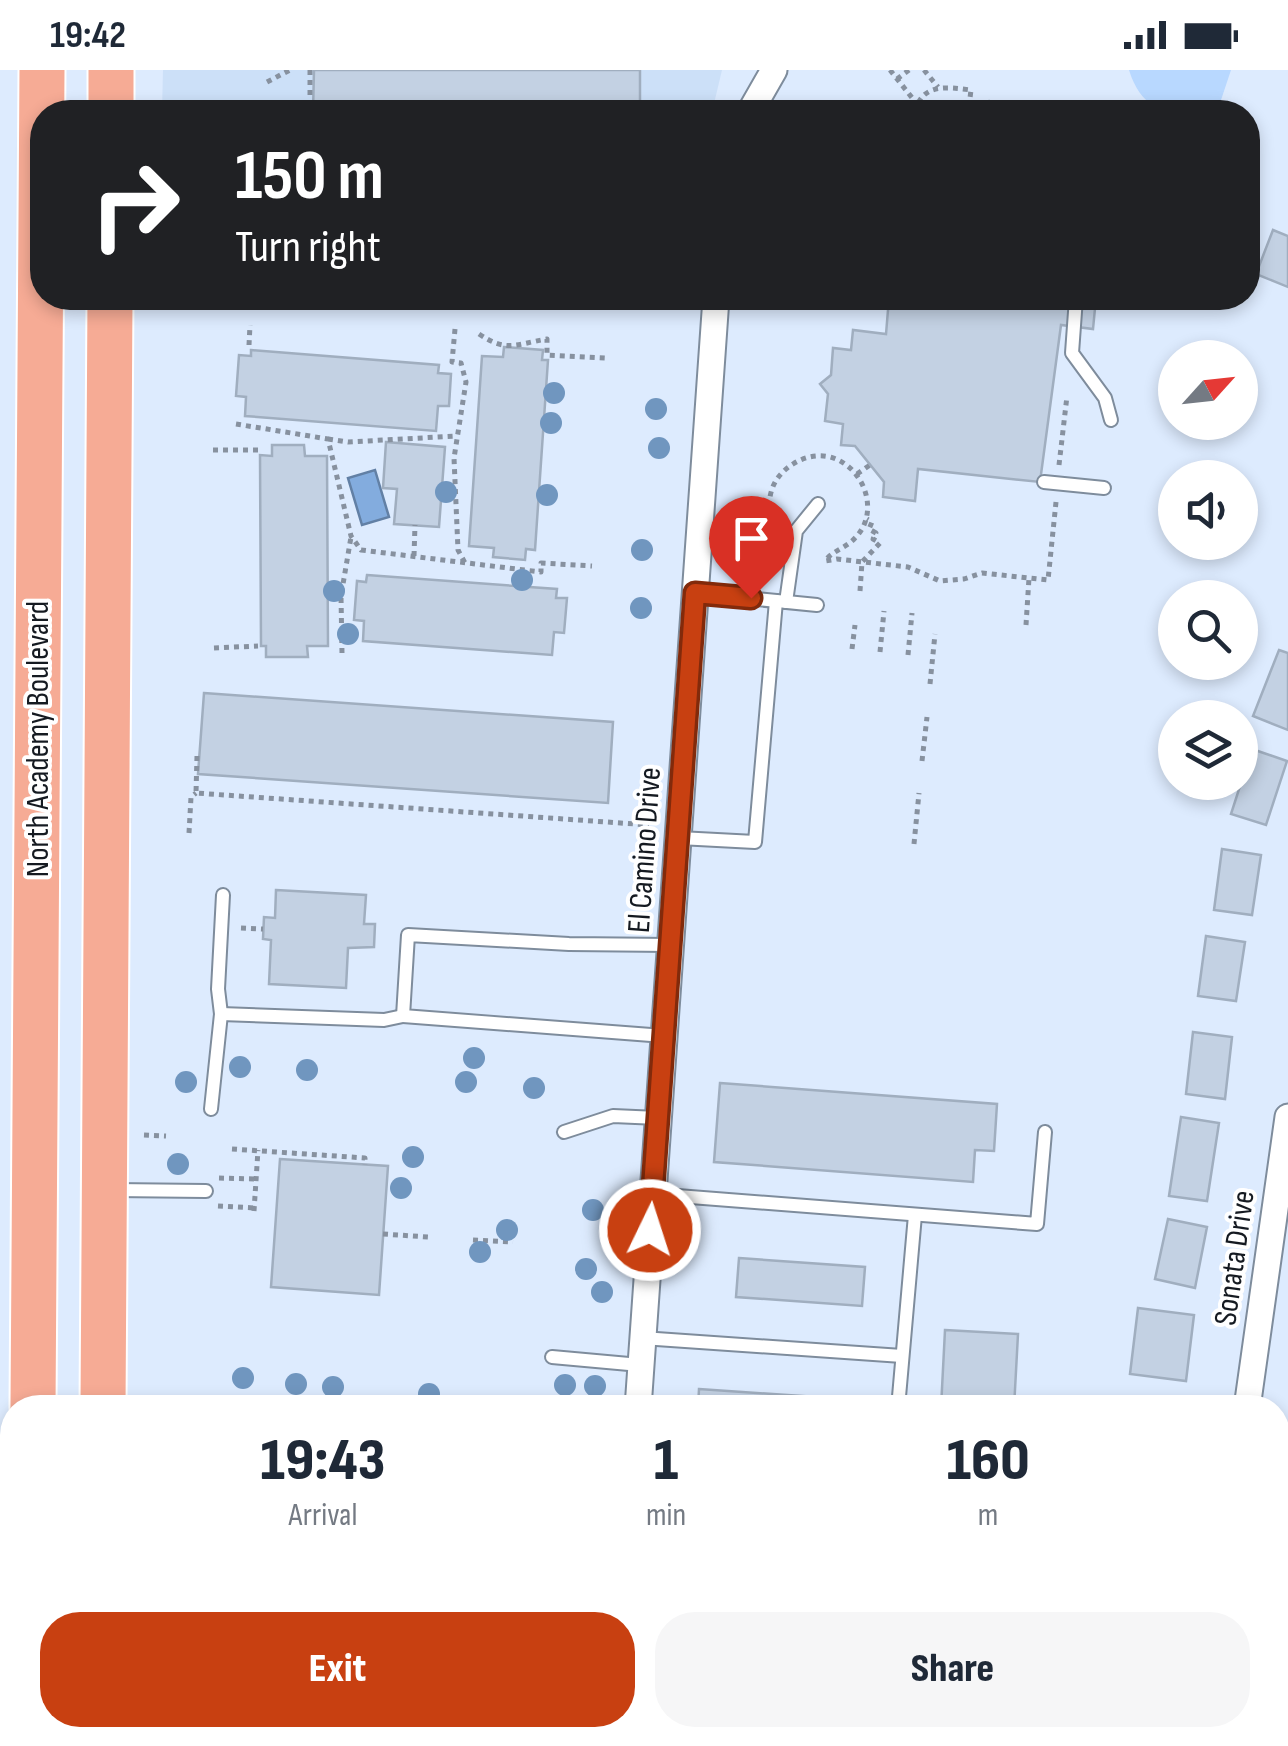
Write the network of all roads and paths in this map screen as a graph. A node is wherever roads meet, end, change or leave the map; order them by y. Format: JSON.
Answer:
{"nodes":[{"id":1,"x":42,"y":70,"type":"edge"},
{"id":2,"x":112,"y":70,"type":"edge"},
{"id":3,"x":290,"y":70,"type":"edge"},
{"id":4,"x":310,"y":70,"type":"edge"},
{"id":5,"x":774,"y":70,"type":"edge"},
{"id":6,"x":890,"y":70,"type":"edge"},
{"id":7,"x":909,"y":70,"type":"edge"},
{"id":8,"x":924,"y":70,"type":"edge"},
{"id":9,"x":897,"y":79,"type":"junction"},
{"id":10,"x":267,"y":82,"type":"dead end"},
{"id":11,"x":938,"y":87,"type":"junction"},
{"id":12,"x":42,"y":100,"type":"edge"},
{"id":13,"x":111,"y":100,"type":"edge"},
{"id":14,"x":310,"y":100,"type":"edge"},
{"id":15,"x":757,"y":100,"type":"edge"},
{"id":16,"x":914,"y":100,"type":"edge"},
{"id":17,"x":920,"y":100,"type":"edge"},
{"id":18,"x":970,"y":100,"type":"edge"},
{"id":19,"x":40,"y":310,"type":"edge"},
{"id":20,"x":110,"y":310,"type":"edge"},
{"id":21,"x":715,"y":310,"type":"edge"},
{"id":22,"x":1075,"y":310,"type":"edge"},
{"id":23,"x":250,"y":325,"type":"dead end"},
{"id":24,"x":455,"y":329,"type":"dead end"},
{"id":25,"x":479,"y":334,"type":"dead end"},
{"id":26,"x":249,"y":345,"type":"dead end"},
{"id":27,"x":605,"y":358,"type":"dead end"},
{"id":28,"x":1068,"y":396,"type":"dead end"},
{"id":29,"x":1111,"y":420,"type":"dead end"},
{"id":30,"x":236,"y":424,"type":"dead end"},
{"id":31,"x":457,"y":436,"type":"junction"},
{"id":32,"x":328,"y":438,"type":"junction"},
{"id":33,"x":213,"y":450,"type":"dead end"},
{"id":34,"x":260,"y":450,"type":"dead end"},
{"id":35,"x":870,"y":465,"type":"dead end"},
{"id":36,"x":1059,"y":468,"type":"dead end"},
{"id":37,"x":857,"y":474,"type":"junction"},
{"id":38,"x":1044,"y":482,"type":"dead end"},
{"id":39,"x":1104,"y":488,"type":"dead end"},
{"id":40,"x":1056,"y":498,"type":"dead end"},
{"id":41,"x":818,"y":504,"type":"dead end"},
{"id":42,"x":866,"y":519,"type":"junction"},
{"id":43,"x":415,"y":525,"type":"dead end"},
{"id":44,"x":351,"y":536,"type":"junction"},
{"id":45,"x":414,"y":556,"type":"junction"},
{"id":46,"x":862,"y":562,"type":"junction"},
{"id":47,"x":465,"y":563,"type":"junction"},
{"id":48,"x":592,"y":566,"type":"dead end"},
{"id":49,"x":728,"y":576,"type":"dead end"},
{"id":50,"x":1030,"y":578,"type":"junction"},
{"id":51,"x":860,"y":591,"type":"dead end"},
{"id":52,"x":695,"y":593,"type":"junction"},
{"id":53,"x":781,"y":601,"type":"junction"},
{"id":54,"x":817,"y":604,"type":"dead end"},
{"id":55,"x":884,"y":611,"type":"dead end"},
{"id":56,"x":912,"y":614,"type":"dead end"},
{"id":57,"x":855,"y":624,"type":"dead end"},
{"id":58,"x":1026,"y":625,"type":"dead end"},
{"id":59,"x":935,"y":634,"type":"dead end"},
{"id":60,"x":258,"y":646,"type":"dead end"},
{"id":61,"x":214,"y":648,"type":"dead end"},
{"id":62,"x":852,"y":649,"type":"dead end"},
{"id":63,"x":880,"y":652,"type":"dead end"},
{"id":64,"x":342,"y":653,"type":"dead end"},
{"id":65,"x":908,"y":655,"type":"dead end"},
{"id":66,"x":930,"y":684,"type":"dead end"},
{"id":67,"x":927,"y":717,"type":"dead end"},
{"id":68,"x":197,"y":756,"type":"dead end"},
{"id":69,"x":922,"y":762,"type":"dead end"},
{"id":70,"x":196,"y":793,"type":"junction"},
{"id":71,"x":919,"y":793,"type":"dead end"},
{"id":72,"x":649,"y":825,"type":"dead end"},
{"id":73,"x":189,"y":833,"type":"dead end"},
{"id":74,"x":678,"y":838,"type":"junction"},
{"id":75,"x":914,"y":844,"type":"dead end"},
{"id":76,"x":222,"y":896,"type":"dead end"},
{"id":77,"x":670,"y":945,"type":"junction"},
{"id":78,"x":221,"y":1014,"type":"junction"},
{"id":79,"x":402,"y":1016,"type":"junction"},
{"id":80,"x":664,"y":1036,"type":"junction"},
{"id":81,"x":211,"y":1108,"type":"dead end"},
{"id":82,"x":1288,"y":1117,"type":"edge"},
{"id":83,"x":658,"y":1118,"type":"junction"},
{"id":84,"x":564,"y":1132,"type":"dead end"},
{"id":85,"x":1045,"y":1132,"type":"dead end"},
{"id":86,"x":144,"y":1135,"type":"dead end"},
{"id":87,"x":166,"y":1136,"type":"dead end"},
{"id":88,"x":232,"y":1150,"type":"dead end"},
{"id":89,"x":258,"y":1150,"type":"junction"},
{"id":90,"x":365,"y":1165,"type":"dead end"},
{"id":91,"x":256,"y":1180,"type":"junction"},
{"id":92,"x":207,"y":1184,"type":"joint"},
{"id":93,"x":106,"y":1190,"type":"junction"},
{"id":94,"x":652,"y":1194,"type":"junction"},
{"id":95,"x":206,"y":1206,"type":"dead end"},
{"id":96,"x":915,"y":1215,"type":"junction"},
{"id":97,"x":383,"y":1234,"type":"dead end"},
{"id":98,"x":428,"y":1237,"type":"dead end"},
{"id":99,"x":472,"y":1240,"type":"dead end"},
{"id":100,"x":513,"y":1242,"type":"dead end"},
{"id":101,"x":642,"y":1338,"type":"junction"},
{"id":102,"x":902,"y":1356,"type":"junction"},
{"id":103,"x":552,"y":1357,"type":"dead end"},
{"id":104,"x":640,"y":1365,"type":"junction"},
{"id":105,"x":33,"y":1395,"type":"edge"},
{"id":106,"x":103,"y":1395,"type":"edge"},
{"id":107,"x":639,"y":1395,"type":"edge"},
{"id":108,"x":899,"y":1395,"type":"edge"},
{"id":109,"x":1248,"y":1395,"type":"edge"}],
"edges":[{"from":1,"to":12,"type":"highway","name":"North Academy Boulevard"},
{"from":2,"to":13,"type":"highway"},
{"from":3,"to":10,"type":"path"},
{"from":4,"to":14,"type":"path"},
{"from":5,"to":15,"type":"street"},
{"from":6,"to":9,"type":"path"},
{"from":7,"to":9,"type":"path"},
{"from":8,"to":11,"type":"path"},
{"from":9,"to":16,"type":"path"},
{"from":11,"to":17,"type":"path"},
{"from":11,"to":18,"type":"path"},
{"from":19,"to":105,"type":"highway","name":"North Academy Boulevard"},
{"from":20,"to":93,"type":"highway"},
{"from":21,"to":52,"type":"street","name":"El Camino Drive"},
{"from":22,"to":29,"type":"lane"},
{"from":23,"to":26,"type":"path"},
{"from":24,"to":31,"type":"path"},
{"from":25,"to":27,"type":"path"},
{"from":28,"to":36,"type":"path"},
{"from":30,"to":32,"type":"path"},
{"from":31,"to":32,"type":"path"},
{"from":31,"to":47,"type":"path"},
{"from":32,"to":44,"type":"path"},
{"from":33,"to":34,"type":"path"},
{"from":35,"to":37,"type":"path"},
{"from":37,"to":42,"type":"path"},
{"from":37,"to":49,"type":"path"},
{"from":38,"to":39,"type":"lane"},
{"from":40,"to":50,"type":"path"},
{"from":41,"to":53,"type":"lane"},
{"from":42,"to":46,"type":"path"},
{"from":42,"to":46,"type":"path"},
{"from":43,"to":45,"type":"path"},
{"from":44,"to":45,"type":"path"},
{"from":44,"to":64,"type":"path"},
{"from":45,"to":47,"type":"path"},
{"from":46,"to":50,"type":"path"},
{"from":46,"to":51,"type":"path"},
{"from":47,"to":48,"type":"path"},
{"from":50,"to":58,"type":"path"},
{"from":52,"to":53,"type":"lane"},
{"from":52,"to":74,"type":"street","name":"El Camino Drive"},
{"from":53,"to":54,"type":"lane"},
{"from":53,"to":74,"type":"lane"},
{"from":55,"to":63,"type":"path"},
{"from":56,"to":65,"type":"path"},
{"from":57,"to":62,"type":"path"},
{"from":59,"to":66,"type":"path"},
{"from":60,"to":61,"type":"path"},
{"from":67,"to":69,"type":"path"},
{"from":68,"to":70,"type":"path"},
{"from":70,"to":72,"type":"path"},
{"from":70,"to":73,"type":"path"},
{"from":71,"to":75,"type":"path"},
{"from":74,"to":77,"type":"street","name":"El Camino Drive"},
{"from":76,"to":78,"type":"lane"},
{"from":77,"to":79,"type":"lane"},
{"from":77,"to":80,"type":"street","name":"El Camino Drive"},
{"from":78,"to":79,"type":"lane"},
{"from":78,"to":81,"type":"lane"},
{"from":79,"to":80,"type":"lane"},
{"from":80,"to":83,"type":"street","name":"El Camino Drive"},
{"from":82,"to":109,"type":"street","name":"Sonata Drive"},
{"from":83,"to":84,"type":"lane"},
{"from":83,"to":94,"type":"street","name":"El Camino Drive"},
{"from":85,"to":96,"type":"lane"},
{"from":86,"to":87,"type":"path"},
{"from":88,"to":89,"type":"path"},
{"from":89,"to":90,"type":"path"},
{"from":89,"to":91,"type":"path"},
{"from":91,"to":92,"type":"path"},
{"from":91,"to":95,"type":"path"},
{"from":92,"to":93,"type":"lane"},
{"from":93,"to":106,"type":"highway"},
{"from":94,"to":96,"type":"lane"},
{"from":94,"to":101,"type":"street","name":"El Camino Drive"},
{"from":96,"to":102,"type":"lane"},
{"from":97,"to":98,"type":"path"},
{"from":99,"to":100,"type":"path"},
{"from":101,"to":102,"type":"lane"},
{"from":101,"to":104,"type":"street","name":"El Camino Drive"},
{"from":102,"to":108,"type":"lane"},
{"from":103,"to":104,"type":"lane"},
{"from":104,"to":107,"type":"street","name":"El Camino Drive"}]}
